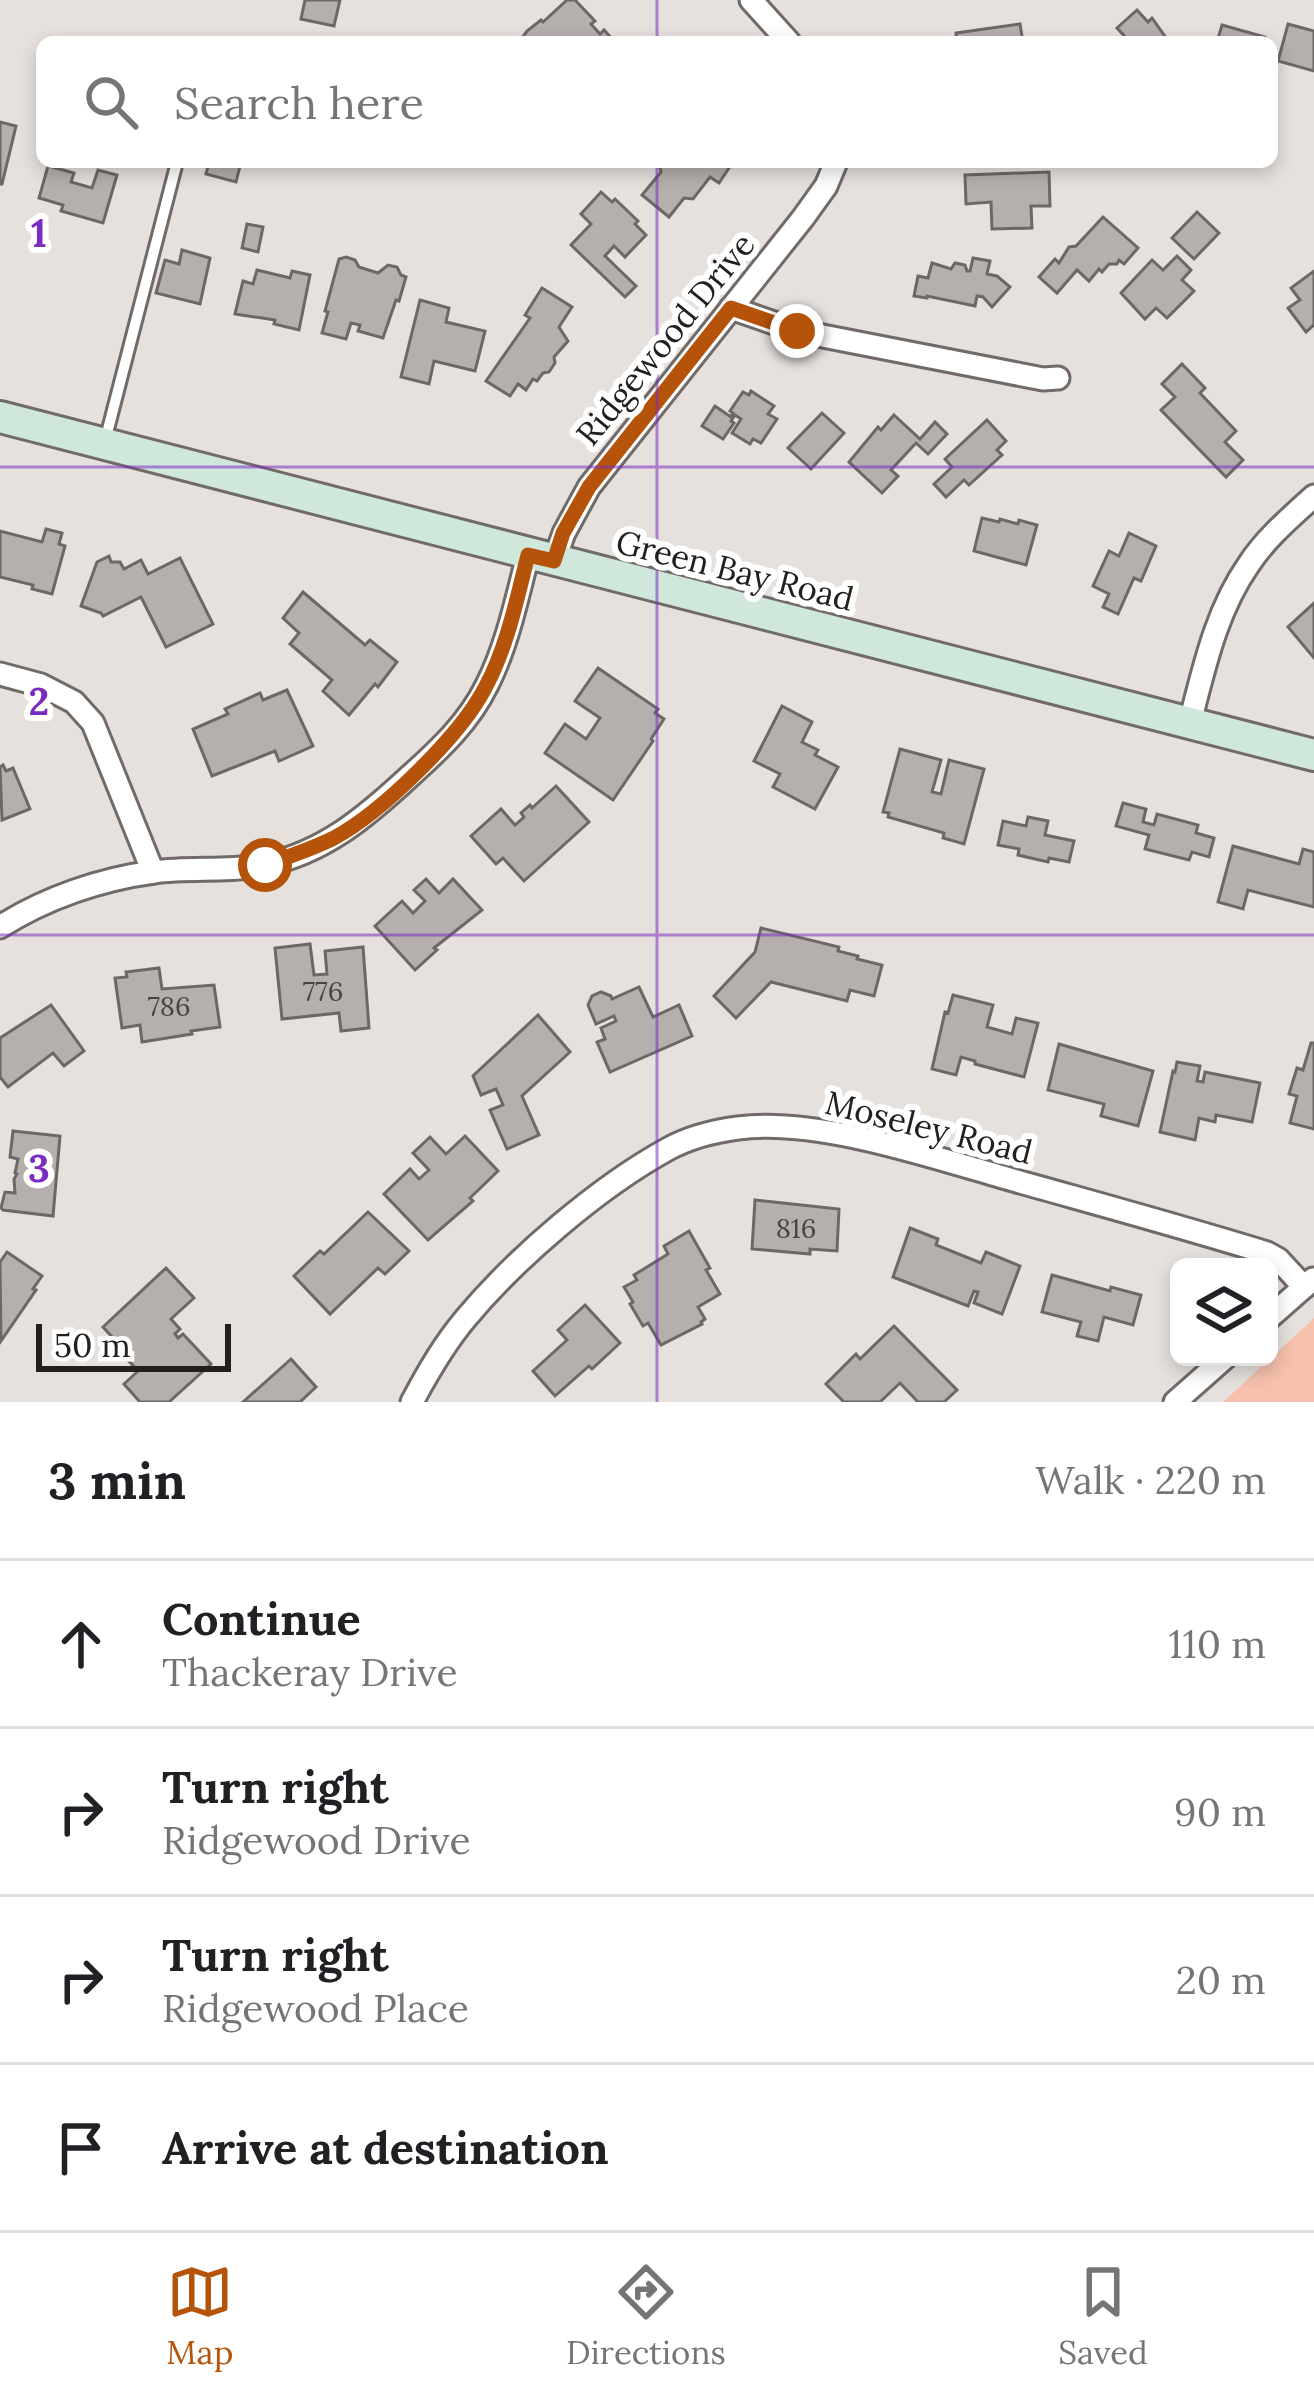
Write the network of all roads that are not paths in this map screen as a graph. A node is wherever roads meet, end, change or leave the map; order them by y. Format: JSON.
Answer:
{"nodes":[{"id":1,"x":751,"y":0,"type":"edge"},
{"id":2,"x":784,"y":36,"type":"edge"},
{"id":3,"x":175,"y":168,"type":"edge"},
{"id":4,"x":834,"y":168,"type":"edge"},
{"id":5,"x":731,"y":308,"type":"junction"},
{"id":6,"x":1058,"y":379,"type":"dead end"},
{"id":7,"x":0,"y":417,"type":"edge"},
{"id":8,"x":104,"y":444,"type":"junction"},
{"id":9,"x":1314,"y":496,"type":"edge"},
{"id":10,"x":541,"y":558,"type":"junction"},
{"id":11,"x":0,"y":674,"type":"edge"},
{"id":12,"x":1190,"y":722,"type":"junction"},
{"id":13,"x":1314,"y":755,"type":"edge"},
{"id":14,"x":153,"y":872,"type":"junction"},
{"id":15,"x":0,"y":927,"type":"edge"},
{"id":16,"x":1309,"y":1282,"type":"edge"},
{"id":17,"x":1278,"y":1310,"type":"edge"},
{"id":18,"x":1216,"y":1366,"type":"edge"},
{"id":19,"x":412,"y":1402,"type":"edge"},
{"id":20,"x":1175,"y":1402,"type":"edge"}],
"edges":[{"from":1,"to":2,"type":"street"},
{"from":3,"to":8,"type":"lane"},
{"from":4,"to":5,"type":"street","name":"Ridgewood Drive"},
{"from":5,"to":6,"type":"street"},
{"from":5,"to":10,"type":"street","name":"Ridgewood Drive"},
{"from":7,"to":8,"type":"main road","name":"Green Bay Road"},
{"from":8,"to":10,"type":"main road","name":"Green Bay Road"},
{"from":9,"to":12,"type":"street"},
{"from":10,"to":12,"type":"main road","name":"Green Bay Road"},
{"from":10,"to":14,"type":"street","name":"Ridgewood Drive"},
{"from":11,"to":14,"type":"street"},
{"from":12,"to":13,"type":"main road","name":"Green Bay Road"},
{"from":14,"to":15,"type":"street","name":"Ridgewood Drive"},
{"from":16,"to":17,"type":"street"},
{"from":16,"to":19,"type":"street","name":"Moseley Road"},
{"from":18,"to":20,"type":"street"}]}
